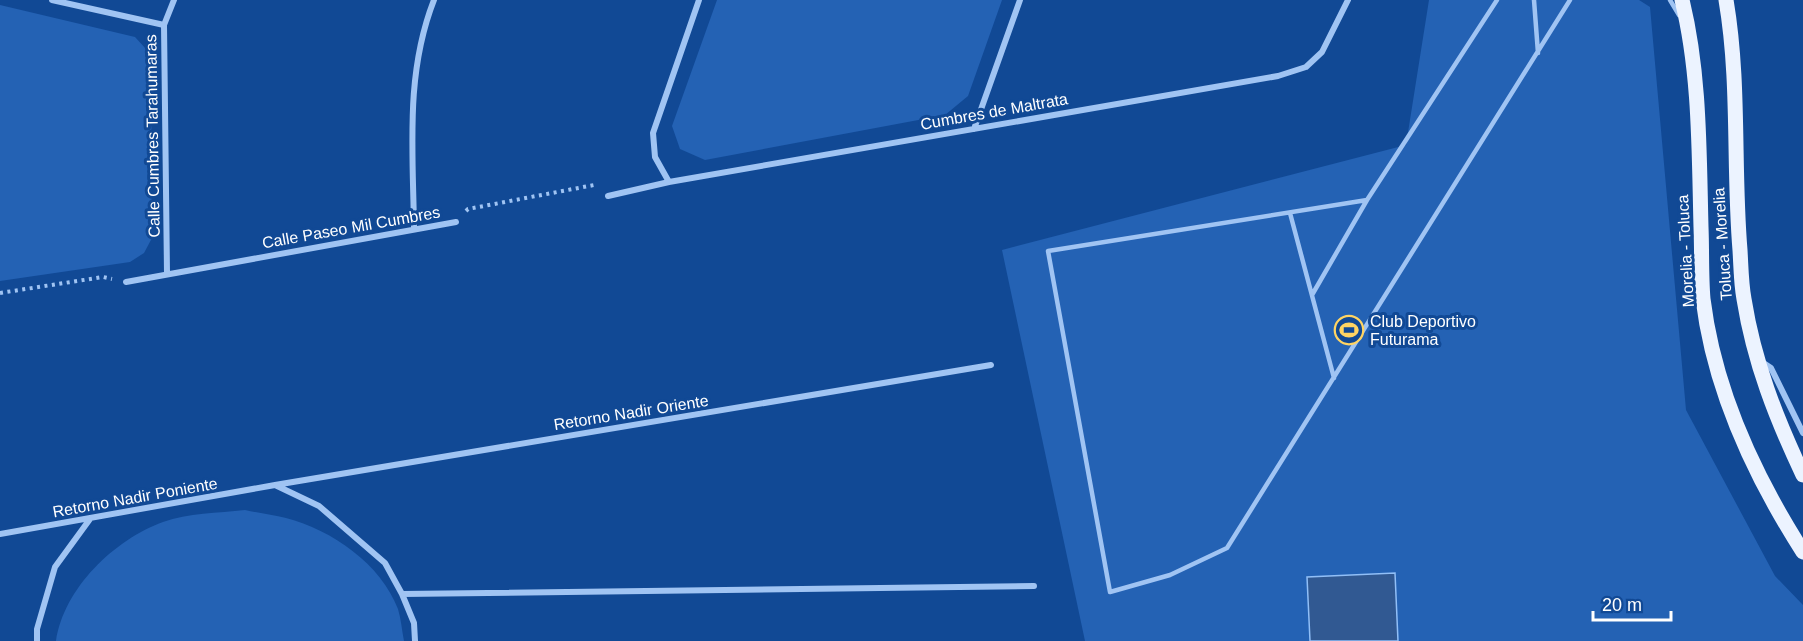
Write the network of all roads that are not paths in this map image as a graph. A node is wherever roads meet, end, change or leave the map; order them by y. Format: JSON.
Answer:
{"nodes":[{"id":1,"x":52,"y":0,"type":"edge"},
{"id":2,"x":174,"y":0,"type":"edge"},
{"id":3,"x":434,"y":0,"type":"edge"},
{"id":4,"x":699,"y":0,"type":"edge"},
{"id":5,"x":1020,"y":0,"type":"edge"},
{"id":6,"x":1348,"y":0,"type":"edge"},
{"id":7,"x":1497,"y":0,"type":"edge"},
{"id":8,"x":1534,"y":0,"type":"edge"},
{"id":9,"x":1570,"y":0,"type":"edge"},
{"id":10,"x":1670,"y":0,"type":"edge"},
{"id":11,"x":1682,"y":0,"type":"edge"},
{"id":12,"x":1726,"y":0,"type":"edge"},
{"id":13,"x":164,"y":25,"type":"junction"},
{"id":14,"x":1690,"y":32,"type":"junction"},
{"id":15,"x":1538,"y":53,"type":"junction"},
{"id":16,"x":974,"y":129,"type":"junction"},
{"id":17,"x":669,"y":182,"type":"junction"},
{"id":18,"x":608,"y":196,"type":"road end"},
{"id":19,"x":1367,"y":200,"type":"junction"},
{"id":20,"x":1290,"y":213,"type":"junction"},
{"id":21,"x":456,"y":222,"type":"road end"},
{"id":22,"x":414,"y":228,"type":"junction"},
{"id":23,"x":167,"y":273,"type":"junction"},
{"id":24,"x":126,"y":282,"type":"road end"},
{"id":25,"x":1312,"y":295,"type":"junction"},
{"id":26,"x":1756,"y":358,"type":"junction"},
{"id":27,"x":991,"y":365,"type":"dead end"},
{"id":28,"x":1334,"y":378,"type":"junction"},
{"id":29,"x":1803,"y":433,"type":"edge"},
{"id":30,"x":1803,"y":476,"type":"edge"},
{"id":31,"x":275,"y":485,"type":"junction"},
{"id":32,"x":90,"y":519,"type":"junction"},
{"id":33,"x":0,"y":534,"type":"edge"},
{"id":34,"x":1803,"y":552,"type":"edge"},
{"id":35,"x":1034,"y":586,"type":"dead end"},
{"id":36,"x":402,"y":594,"type":"junction"},
{"id":37,"x":38,"y":641,"type":"edge"},
{"id":38,"x":415,"y":641,"type":"edge"}],
"edges":[{"from":1,"to":13,"type":"street"},
{"from":2,"to":13,"type":"street","name":"Calle Cumbres Tarahumaras"},
{"from":3,"to":22,"type":"street"},
{"from":4,"to":17,"type":"street"},
{"from":5,"to":16,"type":"street"},
{"from":6,"to":16,"type":"street","name":"Cumbres de Maltrata"},
{"from":7,"to":19,"type":"lane"},
{"from":8,"to":15,"type":"lane"},
{"from":9,"to":15,"type":"lane"},
{"from":10,"to":14,"type":"lane"},
{"from":11,"to":14,"type":"main road","name":"Morelia - Toluca"},
{"from":12,"to":26,"type":"main road","name":"Toluca - Morelia"},
{"from":13,"to":23,"type":"street","name":"Calle Cumbres Tarahumaras"},
{"from":14,"to":34,"type":"main road","name":"Morelia - Toluca"},
{"from":15,"to":28,"type":"lane"},
{"from":16,"to":17,"type":"street","name":"Cumbres de Maltrata"},
{"from":17,"to":18,"type":"street","name":"Cumbres de Maltrata"},
{"from":19,"to":20,"type":"lane"},
{"from":19,"to":25,"type":"lane"},
{"from":20,"to":25,"type":"lane"},
{"from":20,"to":28,"type":"lane"},
{"from":21,"to":22,"type":"street","name":"Calle Paseo Mil Cumbres"},
{"from":22,"to":23,"type":"street","name":"Calle Paseo Mil Cumbres"},
{"from":23,"to":24,"type":"street","name":"Calle Paseo Mil Cumbres"},
{"from":25,"to":28,"type":"lane"},
{"from":26,"to":29,"type":"street"},
{"from":26,"to":30,"type":"main road","name":"Toluca - Morelia"},
{"from":27,"to":31,"type":"street","name":"Retorno Nadir Oriente"},
{"from":31,"to":32,"type":"street","name":"Retorno Nadir Poniente"},
{"from":31,"to":36,"type":"street"},
{"from":32,"to":33,"type":"street","name":"Retorno Nadir Poniente"},
{"from":32,"to":37,"type":"street"},
{"from":35,"to":36,"type":"street"},
{"from":36,"to":38,"type":"street"}]}
